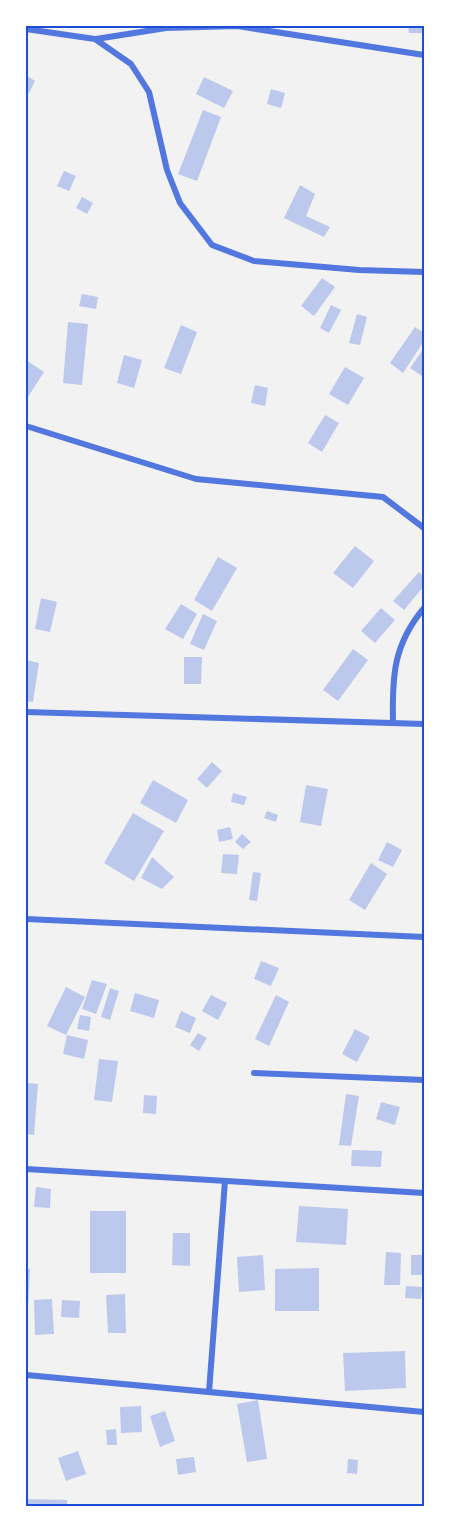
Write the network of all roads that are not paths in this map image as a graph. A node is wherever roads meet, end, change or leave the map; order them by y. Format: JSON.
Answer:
{"nodes":[{"id":1,"x":26,"y":29,"type":"edge"},
{"id":2,"x":96,"y":39,"type":"junction"},
{"id":3,"x":424,"y":55,"type":"edge"},
{"id":4,"x":424,"y":272,"type":"edge"},
{"id":5,"x":26,"y":426,"type":"edge"},
{"id":6,"x":424,"y":528,"type":"edge"},
{"id":7,"x":424,"y":608,"type":"edge"},
{"id":8,"x":26,"y":712,"type":"edge"},
{"id":9,"x":393,"y":723,"type":"junction"},
{"id":10,"x":424,"y":724,"type":"edge"},
{"id":11,"x":26,"y":919,"type":"edge"},
{"id":12,"x":424,"y":937,"type":"edge"},
{"id":13,"x":255,"y":1073,"type":"dead end"},
{"id":14,"x":424,"y":1080,"type":"edge"},
{"id":15,"x":26,"y":1169,"type":"edge"},
{"id":16,"x":225,"y":1181,"type":"junction"},
{"id":17,"x":424,"y":1193,"type":"edge"},
{"id":18,"x":26,"y":1375,"type":"edge"},
{"id":19,"x":209,"y":1392,"type":"junction"},
{"id":20,"x":424,"y":1412,"type":"edge"}],
"edges":[{"from":1,"to":2,"type":"street"},
{"from":2,"to":3,"type":"street"},
{"from":2,"to":4,"type":"street"},
{"from":5,"to":6,"type":"street"},
{"from":7,"to":9,"type":"street"},
{"from":8,"to":9,"type":"street"},
{"from":9,"to":10,"type":"street"},
{"from":11,"to":12,"type":"street"},
{"from":13,"to":14,"type":"street"},
{"from":15,"to":16,"type":"street"},
{"from":16,"to":17,"type":"street"},
{"from":16,"to":19,"type":"street"},
{"from":18,"to":19,"type":"street"},
{"from":19,"to":20,"type":"street"}]}
